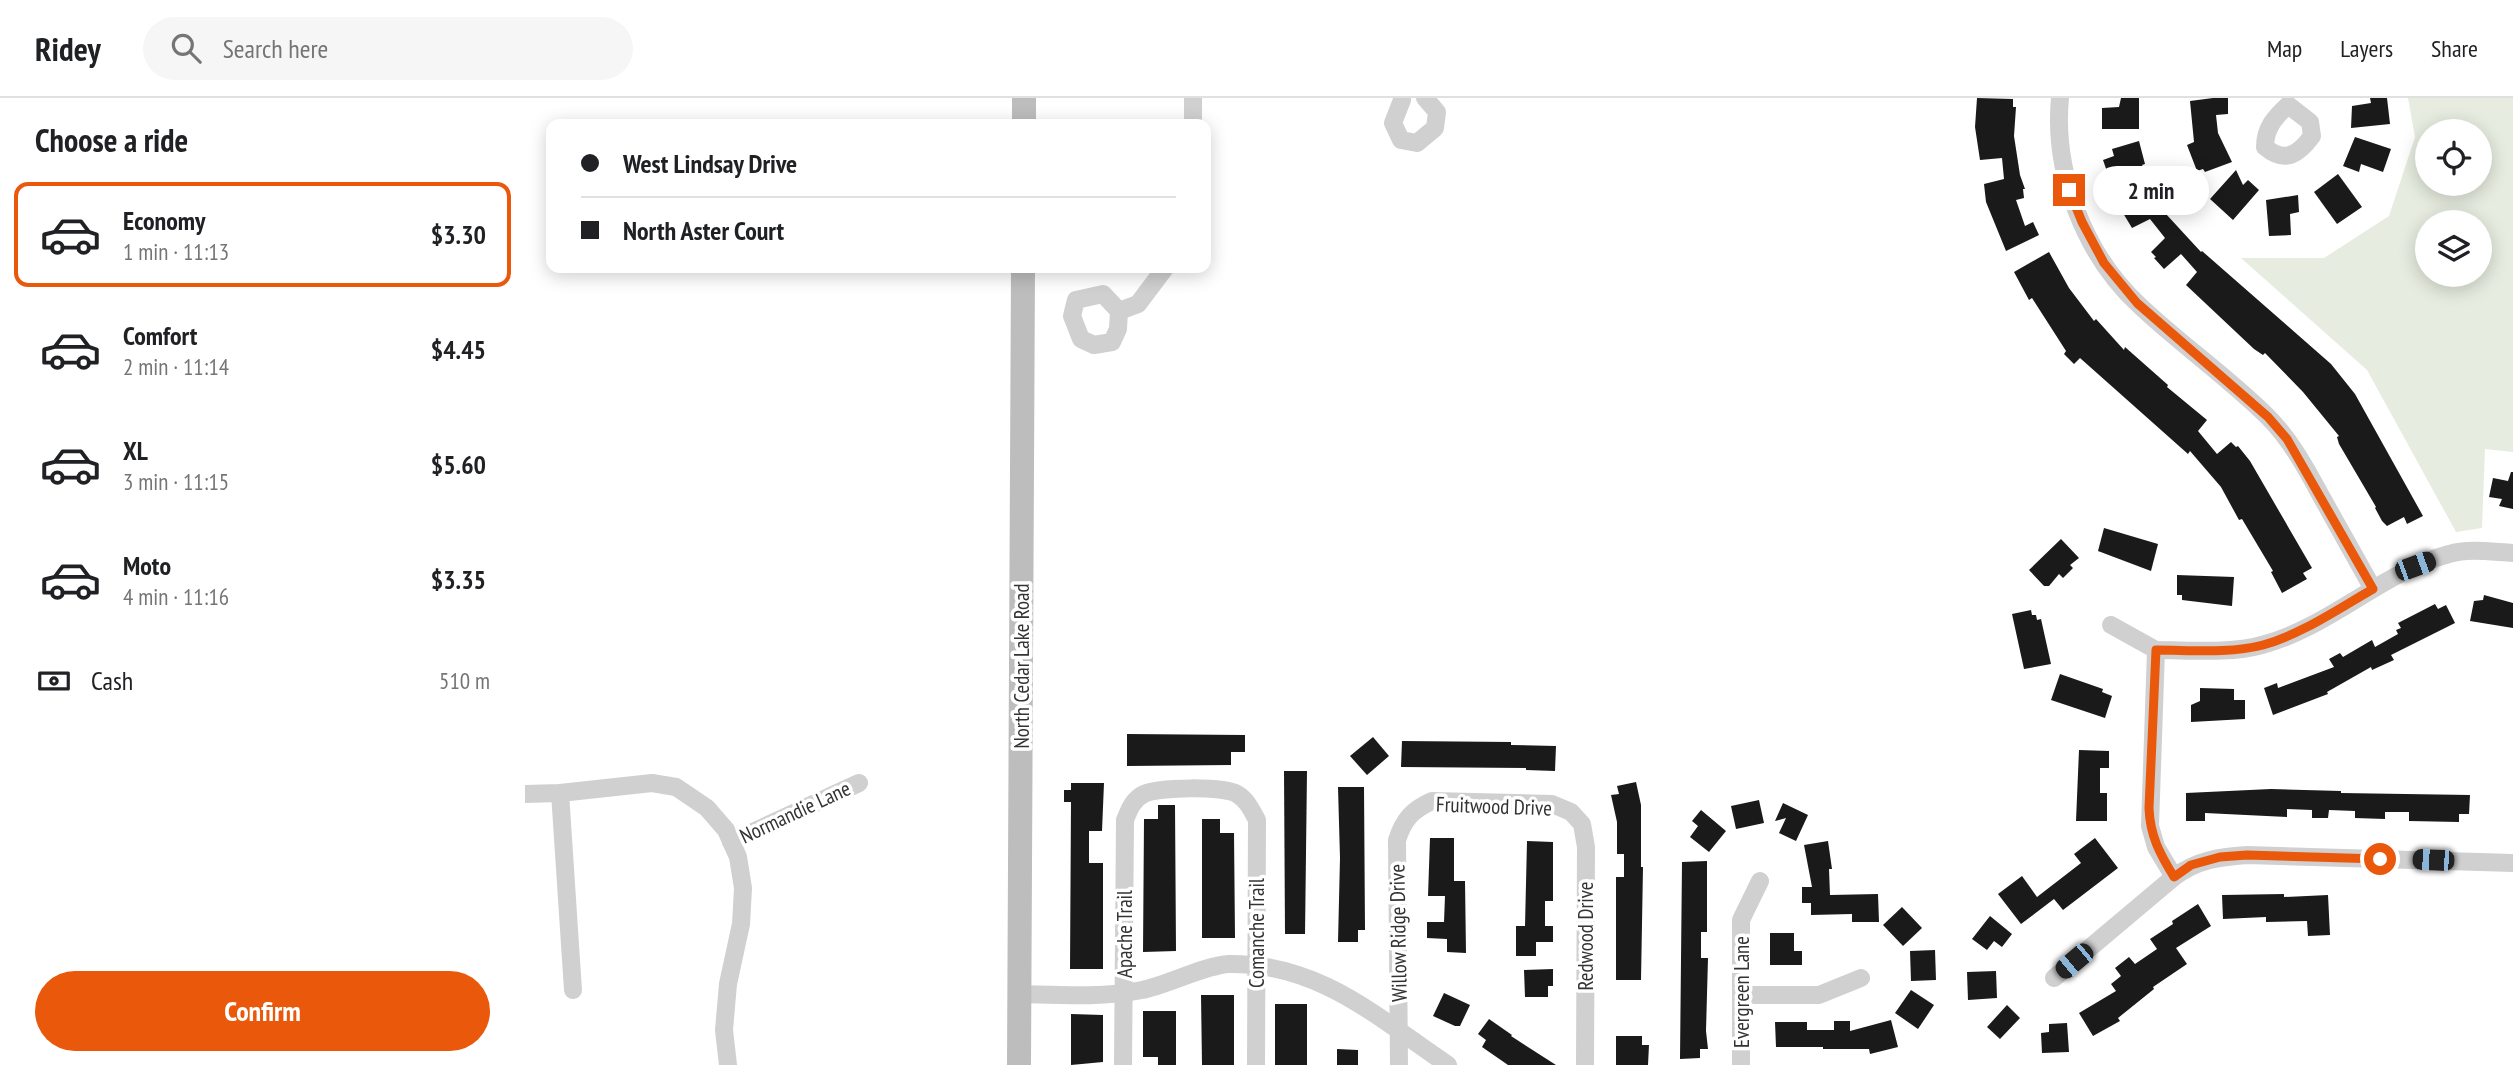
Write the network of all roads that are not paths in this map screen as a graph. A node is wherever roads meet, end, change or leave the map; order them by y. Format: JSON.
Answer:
{"nodes":[{"id":1,"x":1024,"y":98,"type":"edge"},
{"id":2,"x":1193,"y":98,"type":"edge"},
{"id":3,"x":1425,"y":98,"type":"edge"},
{"id":4,"x":2060,"y":98,"type":"edge"},
{"id":5,"x":1404,"y":99,"type":"edge"},
{"id":6,"x":1024,"y":119,"type":"edge"},
{"id":7,"x":1193,"y":119,"type":"edge"},
{"id":8,"x":1023,"y":273,"type":"edge"},
{"id":9,"x":1161,"y":273,"type":"edge"},
{"id":10,"x":1119,"y":311,"type":"dead end"},
{"id":11,"x":2513,"y":553,"type":"edge"},
{"id":12,"x":2373,"y":589,"type":"junction"},
{"id":13,"x":2111,"y":625,"type":"dead end"},
{"id":14,"x":2156,"y":650,"type":"junction"},
{"id":15,"x":859,"y":783,"type":"dead end"},
{"id":16,"x":560,"y":793,"type":"junction"},
{"id":17,"x":525,"y":794,"type":"edge"},
{"id":18,"x":1249,"y":804,"type":"joint"},
{"id":19,"x":1418,"y":808,"type":"joint"},
{"id":20,"x":1571,"y":813,"type":"joint"},
{"id":21,"x":731,"y":842,"type":"junction"},
{"id":22,"x":2513,"y":863,"type":"edge"},
{"id":23,"x":2174,"y":877,"type":"junction"},
{"id":24,"x":1760,"y":881,"type":"dead end"},
{"id":25,"x":1256,"y":966,"type":"junction"},
{"id":26,"x":1861,"y":978,"type":"dead end"},
{"id":27,"x":2055,"y":978,"type":"dead end"},
{"id":28,"x":573,"y":990,"type":"dead end"},
{"id":29,"x":1124,"y":993,"type":"junction"},
{"id":30,"x":1019,"y":994,"type":"junction"},
{"id":31,"x":1741,"y":995,"type":"junction"},
{"id":32,"x":1399,"y":1032,"type":"junction"},
{"id":33,"x":728,"y":1065,"type":"edge"},
{"id":34,"x":1019,"y":1065,"type":"edge"},
{"id":35,"x":1123,"y":1065,"type":"edge"},
{"id":36,"x":1256,"y":1065,"type":"edge"},
{"id":37,"x":1399,"y":1065,"type":"edge"},
{"id":38,"x":1448,"y":1065,"type":"edge"},
{"id":39,"x":1585,"y":1065,"type":"edge"},
{"id":40,"x":1741,"y":1065,"type":"edge"}],
"edges":[{"from":1,"to":6,"type":"main road"},
{"from":2,"to":7,"type":"street"},
{"from":3,"to":5,"type":"street"},
{"from":4,"to":12,"type":"street"},
{"from":8,"to":30,"type":"main road","name":"North Cedar Lake Road"},
{"from":9,"to":10,"type":"street"},
{"from":11,"to":12,"type":"street"},
{"from":12,"to":14,"type":"street"},
{"from":13,"to":14,"type":"street"},
{"from":14,"to":23,"type":"street"},
{"from":15,"to":21,"type":"street","name":"Normandie Lane"},
{"from":16,"to":17,"type":"street","name":"Normandie Lane"},
{"from":16,"to":21,"type":"street","name":"Normandie Lane"},
{"from":16,"to":28,"type":"street"},
{"from":18,"to":25,"type":"street","name":"Comanche Trail"},
{"from":18,"to":29,"type":"street","name":"Apache Trail"},
{"from":19,"to":20,"type":"street","name":"Fruitwood Drive"},
{"from":19,"to":32,"type":"street","name":"Willow Ridge Drive"},
{"from":20,"to":39,"type":"street","name":"Redwood Drive"},
{"from":21,"to":33,"type":"street","name":"Normandie Lane"},
{"from":22,"to":23,"type":"street"},
{"from":23,"to":27,"type":"street"},
{"from":24,"to":31,"type":"street","name":"Evergreen Lane"},
{"from":25,"to":29,"type":"street"},
{"from":25,"to":32,"type":"street"},
{"from":25,"to":36,"type":"street","name":"Comanche Trail"},
{"from":26,"to":31,"type":"street"},
{"from":29,"to":30,"type":"street"},
{"from":29,"to":35,"type":"street","name":"Apache Trail"},
{"from":30,"to":34,"type":"main road","name":"North Cedar Lake Road"},
{"from":31,"to":40,"type":"street","name":"Evergreen Lane"},
{"from":32,"to":37,"type":"street","name":"Willow Ridge Drive"},
{"from":32,"to":38,"type":"street"}]}
